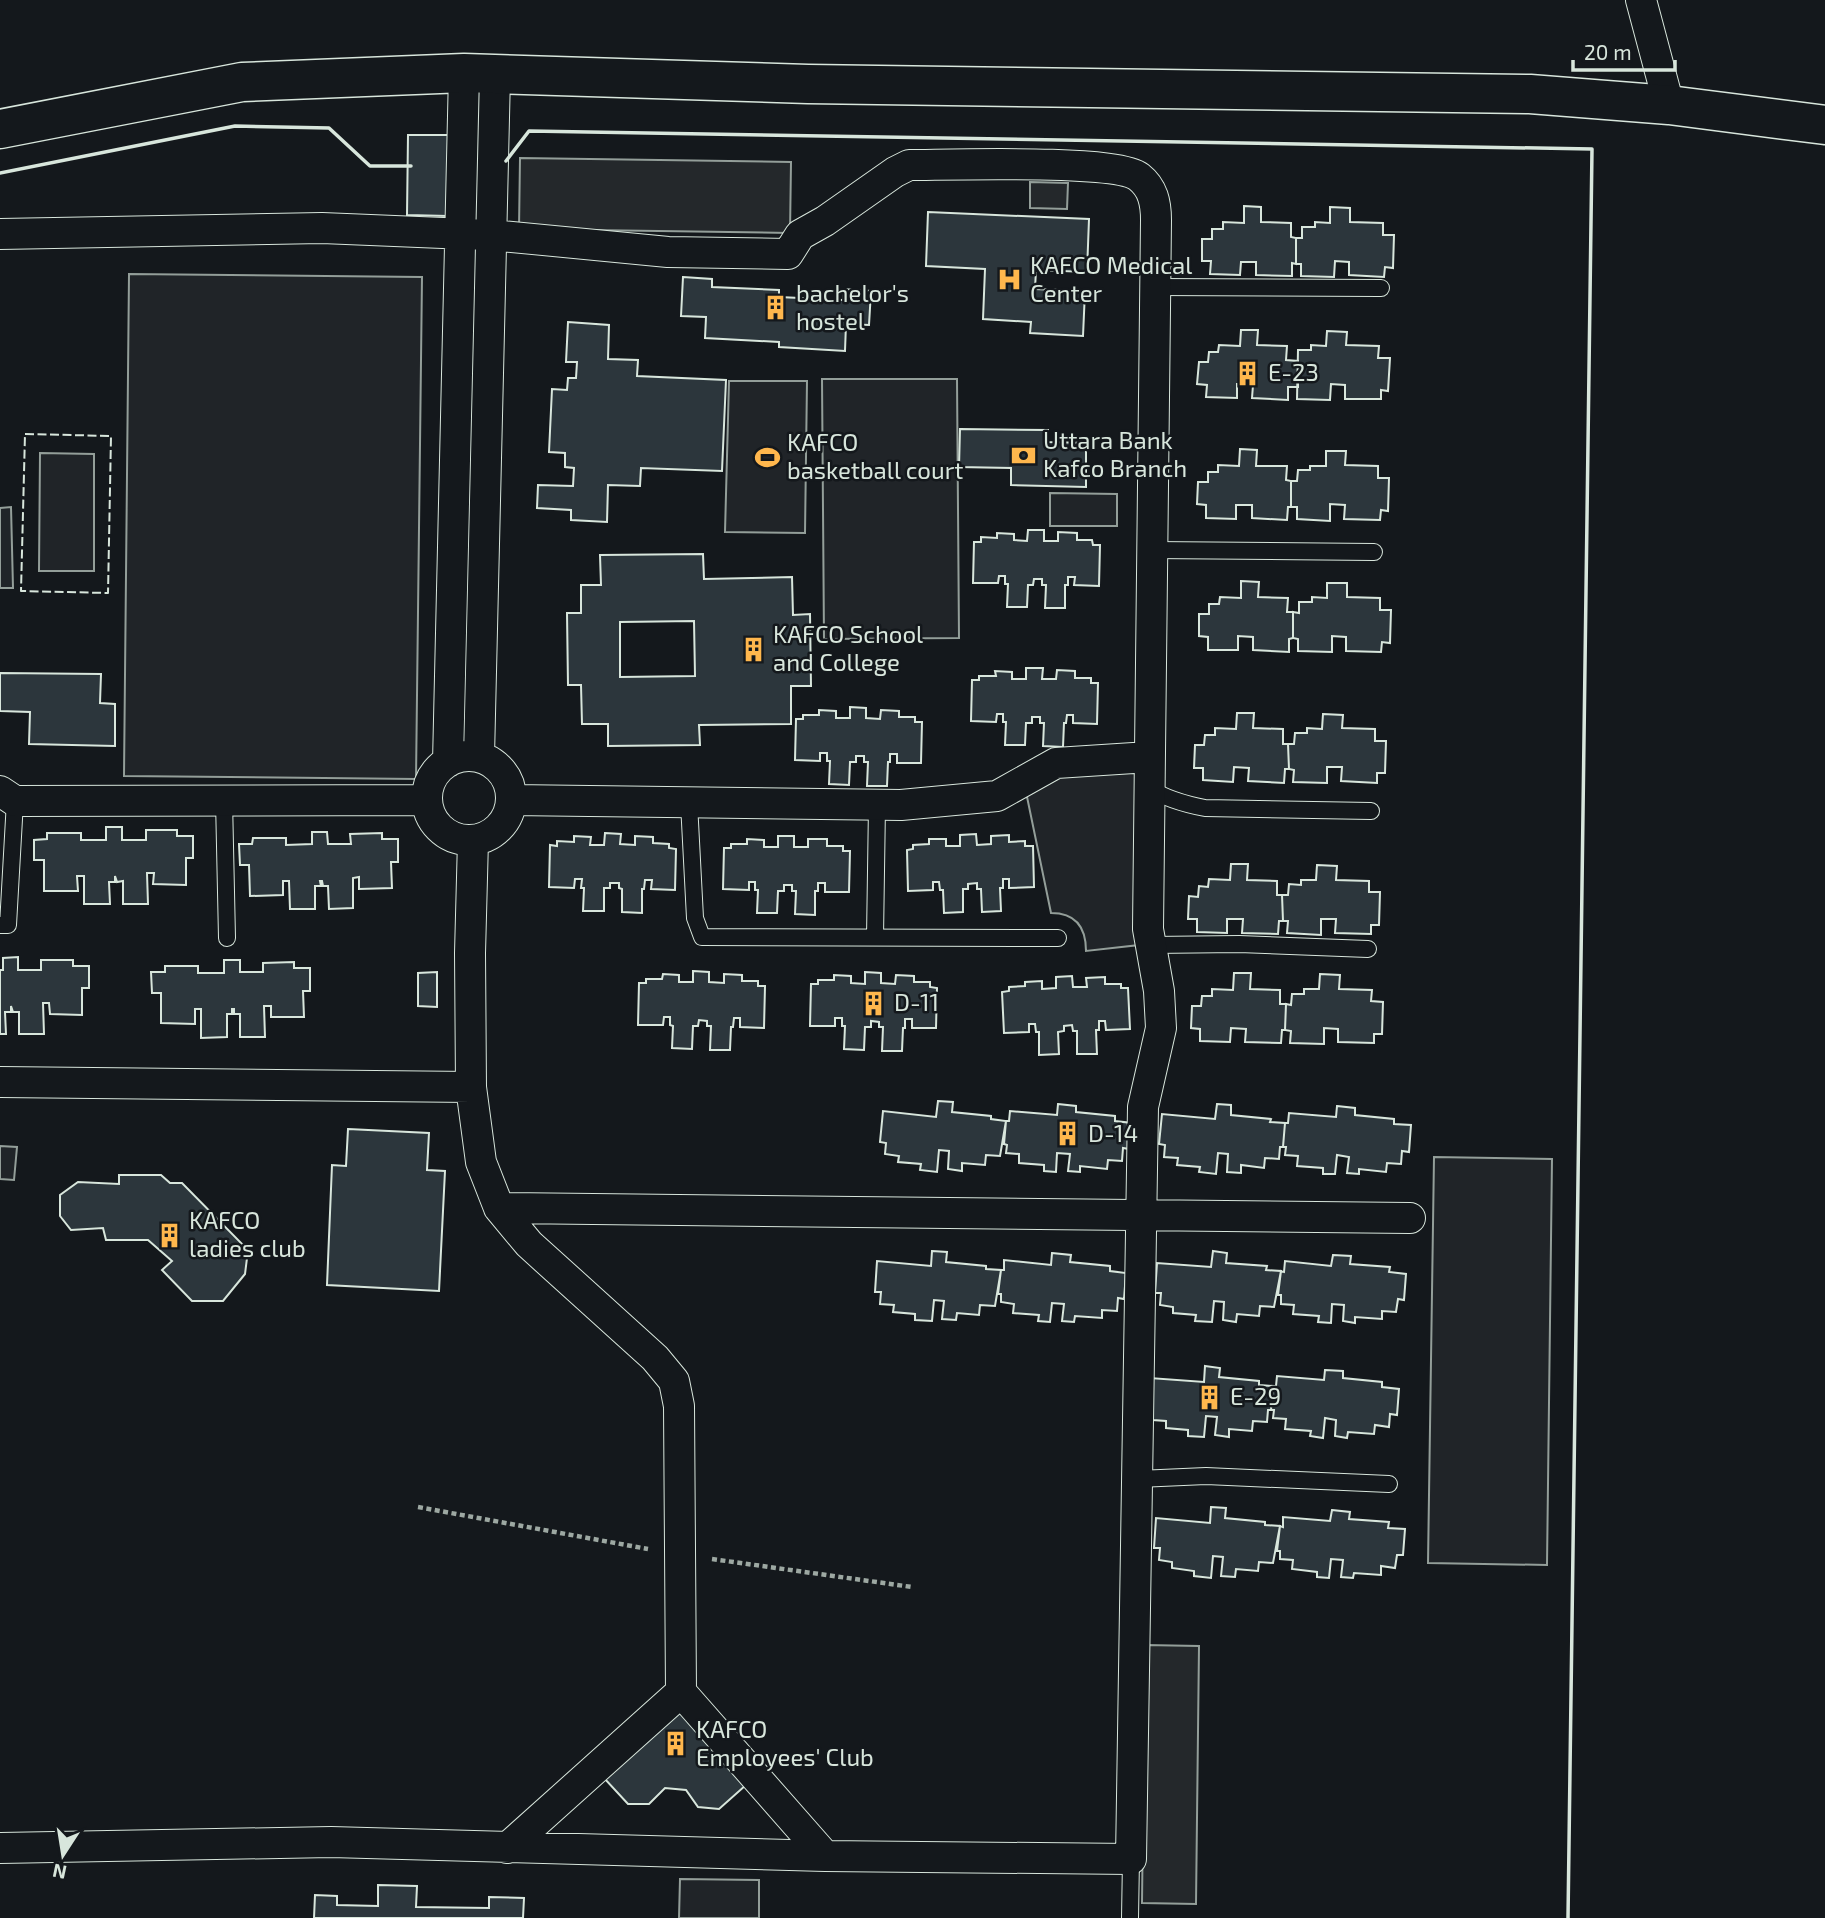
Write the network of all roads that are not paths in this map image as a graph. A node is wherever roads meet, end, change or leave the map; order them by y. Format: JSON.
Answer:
{"nodes":[{"id":1,"x":1641,"y":0,"type":"edge"},
{"id":2,"x":480,"y":74,"type":"junction"},
{"id":3,"x":1669,"y":105,"type":"junction"},
{"id":4,"x":1825,"y":109,"type":"edge"},
{"id":5,"x":1825,"y":125,"type":"edge"},
{"id":6,"x":0,"y":129,"type":"edge"},
{"id":7,"x":460,"y":233,"type":"junction"},
{"id":8,"x":0,"y":234,"type":"edge"},
{"id":9,"x":491,"y":235,"type":"junction"},
{"id":10,"x":1155,"y":287,"type":"junction"},
{"id":11,"x":1381,"y":288,"type":"dead end"},
{"id":12,"x":1152,"y":550,"type":"junction"},
{"id":13,"x":1374,"y":552,"type":"dead end"},
{"id":14,"x":479,"y":757,"type":"junction"},
{"id":15,"x":1149,"y":757,"type":"junction"},
{"id":16,"x":448,"y":762,"type":"junction"},
{"id":17,"x":1149,"y":788,"type":"junction"},
{"id":18,"x":7,"y":796,"type":"edge"},
{"id":19,"x":223,"y":800,"type":"junction"},
{"id":20,"x":427,"y":800,"type":"junction"},
{"id":21,"x":512,"y":800,"type":"junction"},
{"id":22,"x":689,"y":803,"type":"junction"},
{"id":23,"x":877,"y":805,"type":"junction"},
{"id":24,"x":1371,"y":811,"type":"dead end"},
{"id":25,"x":473,"y":840,"type":"junction"},
{"id":26,"x":0,"y":925,"type":"edge"},
{"id":27,"x":876,"y":937,"type":"junction"},
{"id":28,"x":227,"y":938,"type":"dead end"},
{"id":29,"x":1058,"y":938,"type":"dead end"},
{"id":30,"x":1151,"y":945,"type":"junction"},
{"id":31,"x":1368,"y":949,"type":"dead end"},
{"id":32,"x":0,"y":1082,"type":"edge"},
{"id":33,"x":471,"y":1087,"type":"junction"},
{"id":34,"x":499,"y":1208,"type":"junction"},
{"id":35,"x":1143,"y":1214,"type":"junction"},
{"id":36,"x":1410,"y":1218,"type":"dead end"},
{"id":37,"x":1138,"y":1479,"type":"junction"},
{"id":38,"x":1389,"y":1484,"type":"dead end"},
{"id":39,"x":681,"y":1692,"type":"junction"},
{"id":40,"x":0,"y":1847,"type":"edge"},
{"id":41,"x":507,"y":1848,"type":"junction"},
{"id":42,"x":825,"y":1856,"type":"junction"},
{"id":43,"x":1130,"y":1859,"type":"junction"},
{"id":44,"x":1130,"y":1918,"type":"edge"}],
"edges":[{"from":1,"to":3,"type":"street"},
{"from":2,"to":3,"type":"main road"},
{"from":2,"to":6,"type":"main road"},
{"from":2,"to":7,"type":"street"},
{"from":2,"to":9,"type":"street"},
{"from":3,"to":4,"type":"main road"},
{"from":3,"to":5,"type":"main road"},
{"from":7,"to":8,"type":"street"},
{"from":7,"to":9,"type":"street"},
{"from":7,"to":16,"type":"street"},
{"from":9,"to":10,"type":"street"},
{"from":9,"to":14,"type":"street"},
{"from":10,"to":11,"type":"lane"},
{"from":10,"to":12,"type":"street"},
{"from":12,"to":13,"type":"lane"},
{"from":12,"to":15,"type":"street"},
{"from":14,"to":16,"type":"street"},
{"from":14,"to":21,"type":"street"},
{"from":15,"to":17,"type":"street"},
{"from":15,"to":23,"type":"street"},
{"from":16,"to":20,"type":"street"},
{"from":17,"to":24,"type":"lane"},
{"from":17,"to":30,"type":"street"},
{"from":18,"to":19,"type":"street"},
{"from":18,"to":26,"type":"lane"},
{"from":19,"to":20,"type":"street"},
{"from":19,"to":28,"type":"lane"},
{"from":20,"to":25,"type":"street"},
{"from":21,"to":22,"type":"street"},
{"from":21,"to":25,"type":"street"},
{"from":22,"to":23,"type":"street"},
{"from":22,"to":27,"type":"lane"},
{"from":23,"to":27,"type":"lane"},
{"from":25,"to":33,"type":"street"},
{"from":27,"to":29,"type":"lane"},
{"from":30,"to":31,"type":"lane"},
{"from":30,"to":35,"type":"street"},
{"from":32,"to":33,"type":"street"},
{"from":33,"to":34,"type":"street"},
{"from":34,"to":35,"type":"street"},
{"from":34,"to":39,"type":"street"},
{"from":35,"to":36,"type":"street"},
{"from":35,"to":37,"type":"street"},
{"from":37,"to":38,"type":"lane"},
{"from":37,"to":43,"type":"street"},
{"from":39,"to":41,"type":"street"},
{"from":39,"to":42,"type":"street"},
{"from":40,"to":41,"type":"street"},
{"from":41,"to":42,"type":"street"},
{"from":42,"to":43,"type":"street"},
{"from":43,"to":44,"type":"lane"}]}
